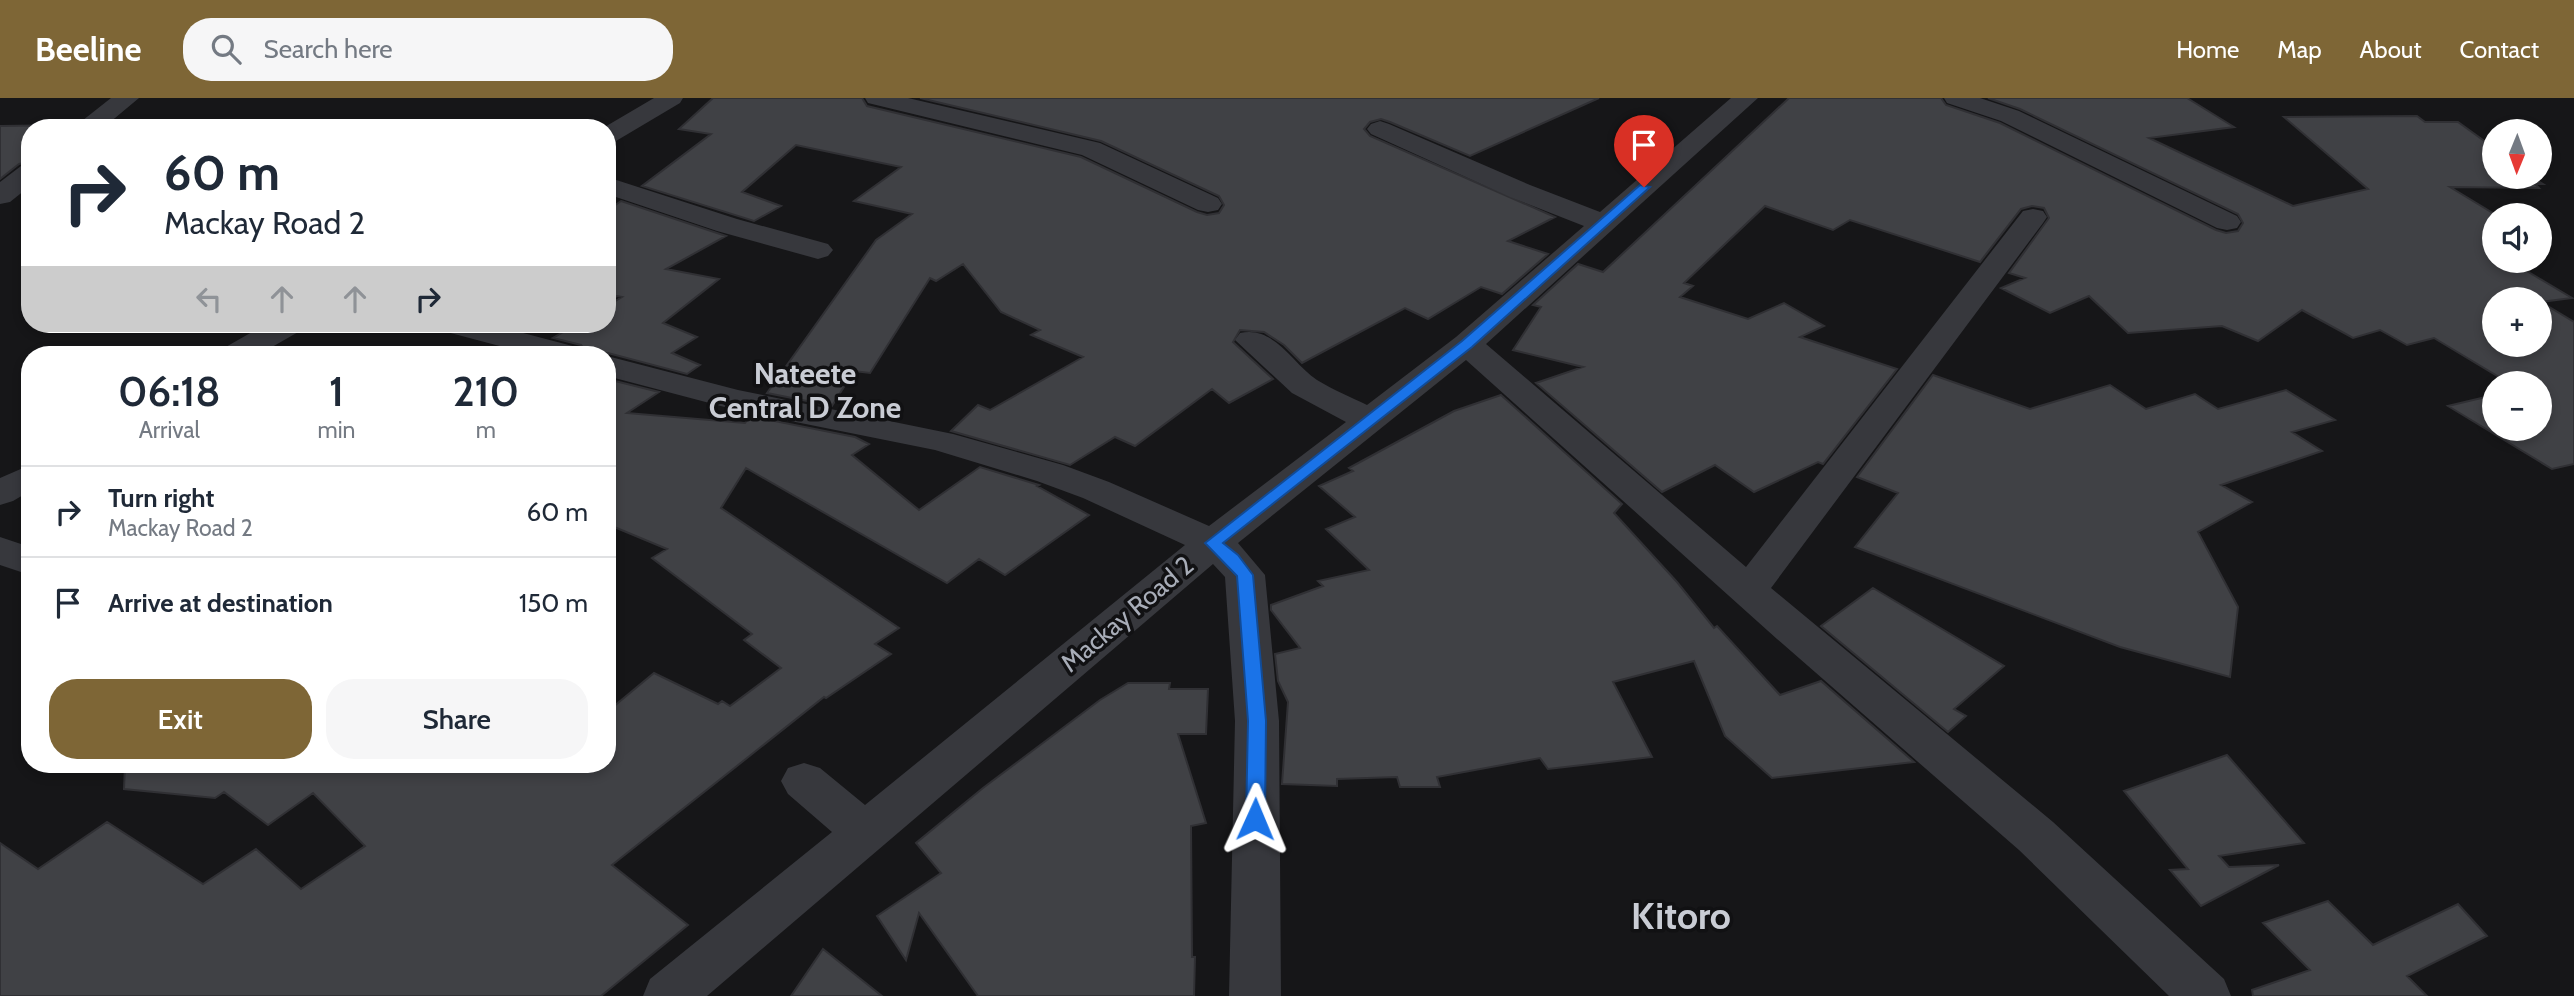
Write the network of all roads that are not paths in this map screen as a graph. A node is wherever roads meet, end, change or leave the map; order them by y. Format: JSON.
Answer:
{"nodes":[{"id":1,"x":127,"y":98,"type":"edge"},
{"id":2,"x":671,"y":98,"type":"edge"},
{"id":3,"x":877,"y":98,"type":"edge"},
{"id":4,"x":1746,"y":98,"type":"edge"},
{"id":5,"x":1956,"y":98,"type":"edge"},
{"id":6,"x":1062,"y":114,"type":"dead end"},
{"id":7,"x":98,"y":119,"type":"edge"},
{"id":8,"x":1380,"y":129,"type":"dead end"},
{"id":9,"x":616,"y":131,"type":"edge"},
{"id":10,"x":1030,"y":133,"type":"junction"},
{"id":11,"x":21,"y":179,"type":"edge"},
{"id":12,"x":616,"y":188,"type":"edge"},
{"id":13,"x":0,"y":196,"type":"edge"},
{"id":14,"x":1208,"y":204,"type":"dead end"},
{"id":15,"x":2033,"y":217,"type":"dead end"},
{"id":16,"x":2227,"y":222,"type":"dead end"},
{"id":17,"x":1603,"y":223,"type":"junction"},
{"id":18,"x":818,"y":250,"type":"dead end"},
{"id":19,"x":273,"y":333,"type":"edge"},
{"id":20,"x":487,"y":333,"type":"edge"},
{"id":21,"x":1251,"y":340,"type":"dead end"},
{"id":22,"x":1467,"y":344,"type":"junction"},
{"id":23,"x":251,"y":346,"type":"edge"},
{"id":24,"x":536,"y":346,"type":"edge"},
{"id":25,"x":616,"y":368,"type":"edge"},
{"id":26,"x":1369,"y":421,"type":"junction"},
{"id":27,"x":21,"y":481,"type":"edge"},
{"id":28,"x":0,"y":493,"type":"edge"},
{"id":29,"x":1213,"y":543,"type":"junction"},
{"id":30,"x":0,"y":550,"type":"edge"},
{"id":31,"x":21,"y":558,"type":"edge"},
{"id":32,"x":1748,"y":591,"type":"junction"},
{"id":33,"x":804,"y":780,"type":"dead end"},
{"id":34,"x":864,"y":832,"type":"junction"},
{"id":35,"x":669,"y":996,"type":"edge"},
{"id":36,"x":1255,"y":996,"type":"edge"},
{"id":37,"x":2205,"y":996,"type":"edge"}],
"edges":[{"from":1,"to":7,"type":"street"},
{"from":2,"to":9,"type":"street"},
{"from":3,"to":10,"type":"street"},
{"from":4,"to":17,"type":"street","name":"Mackay Road 2"},
{"from":5,"to":16,"type":"street"},
{"from":6,"to":10,"type":"street"},
{"from":8,"to":17,"type":"street"},
{"from":10,"to":14,"type":"street"},
{"from":11,"to":13,"type":"street"},
{"from":12,"to":18,"type":"street"},
{"from":15,"to":32,"type":"street"},
{"from":17,"to":22,"type":"street","name":"Mackay Road 2"},
{"from":19,"to":23,"type":"street"},
{"from":20,"to":24,"type":"street"},
{"from":21,"to":26,"type":"street"},
{"from":22,"to":26,"type":"street","name":"Mackay Road 2"},
{"from":22,"to":32,"type":"street"},
{"from":25,"to":29,"type":"street"},
{"from":26,"to":29,"type":"street","name":"Mackay Road 2"},
{"from":27,"to":28,"type":"street"},
{"from":29,"to":34,"type":"street","name":"Mackay Road 2"},
{"from":29,"to":36,"type":"street"},
{"from":30,"to":31,"type":"street"},
{"from":32,"to":37,"type":"street"},
{"from":33,"to":34,"type":"street"},
{"from":34,"to":35,"type":"street","name":"Mackay Road 2"}]}
